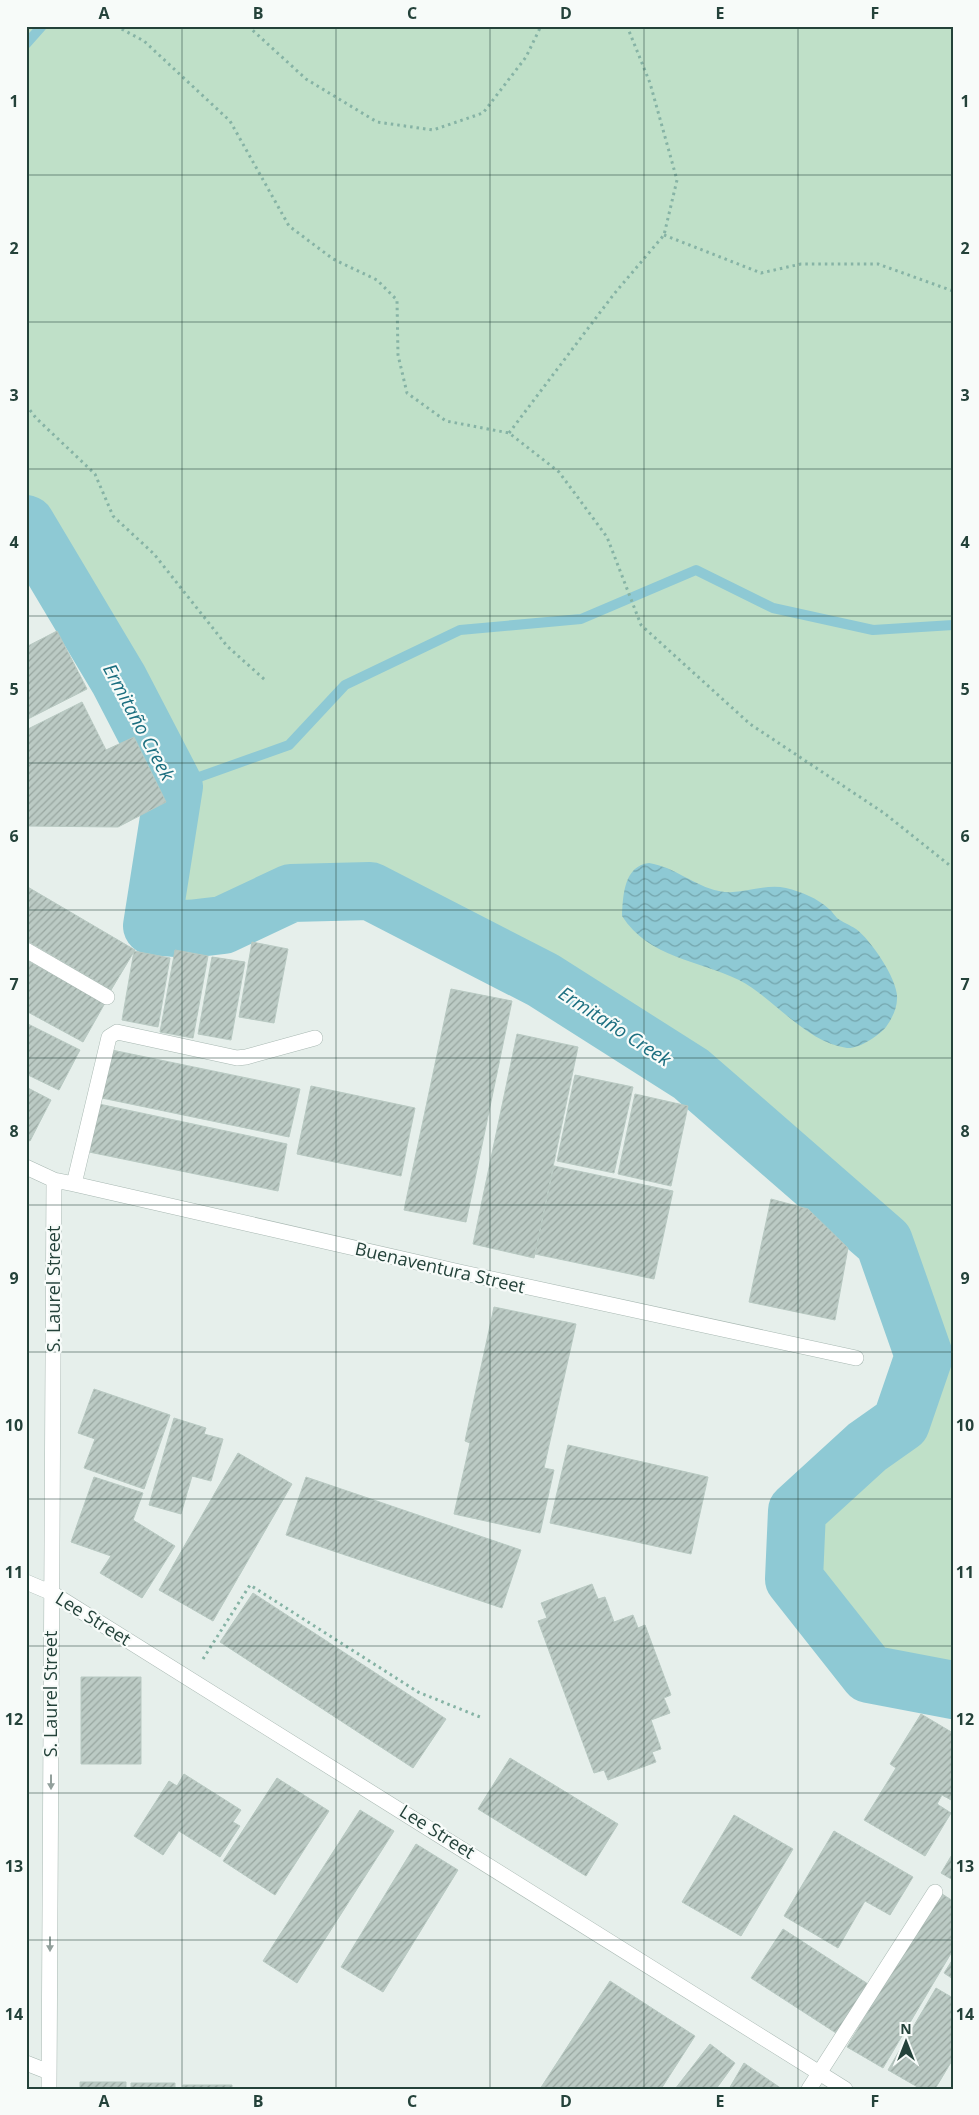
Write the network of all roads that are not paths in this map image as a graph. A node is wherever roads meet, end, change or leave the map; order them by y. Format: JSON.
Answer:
{"nodes":[{"id":1,"x":26,"y":950,"type":"edge"},
{"id":2,"x":107,"y":997,"type":"dead end"},
{"id":3,"x":316,"y":1038,"type":"dead end"},
{"id":4,"x":26,"y":1167,"type":"edge"},
{"id":5,"x":54,"y":1180,"type":"junction"},
{"id":6,"x":74,"y":1184,"type":"junction"},
{"id":7,"x":856,"y":1358,"type":"dead end"},
{"id":8,"x":26,"y":1582,"type":"edge"},
{"id":9,"x":52,"y":1593,"type":"junction"},
{"id":10,"x":935,"y":1892,"type":"dead end"},
{"id":11,"x":26,"y":2063,"type":"edge"},
{"id":12,"x":49,"y":2072,"type":"junction"},
{"id":13,"x":819,"y":2073,"type":"junction"},
{"id":14,"x":49,"y":2089,"type":"edge"},
{"id":15,"x":810,"y":2089,"type":"edge"},
{"id":16,"x":845,"y":2089,"type":"edge"}],
"edges":[{"from":1,"to":2,"type":"street"},
{"from":3,"to":6,"type":"street"},
{"from":4,"to":5,"type":"street","name":"Buenaventura Street"},
{"from":5,"to":6,"type":"street","name":"Buenaventura Street"},
{"from":5,"to":9,"type":"street","name":"S. Laurel Street"},
{"from":6,"to":7,"type":"street","name":"Buenaventura Street"},
{"from":8,"to":9,"type":"street","name":"Lee Street"},
{"from":9,"to":12,"type":"street","name":"S. Laurel Street","one_way":true},
{"from":9,"to":13,"type":"street","name":"Lee Street"},
{"from":10,"to":13,"type":"street"},
{"from":11,"to":12,"type":"street"},
{"from":12,"to":14,"type":"street","name":"S. Laurel Street"},
{"from":13,"to":15,"type":"street"},
{"from":13,"to":16,"type":"street","name":"Lee Street"}]}
